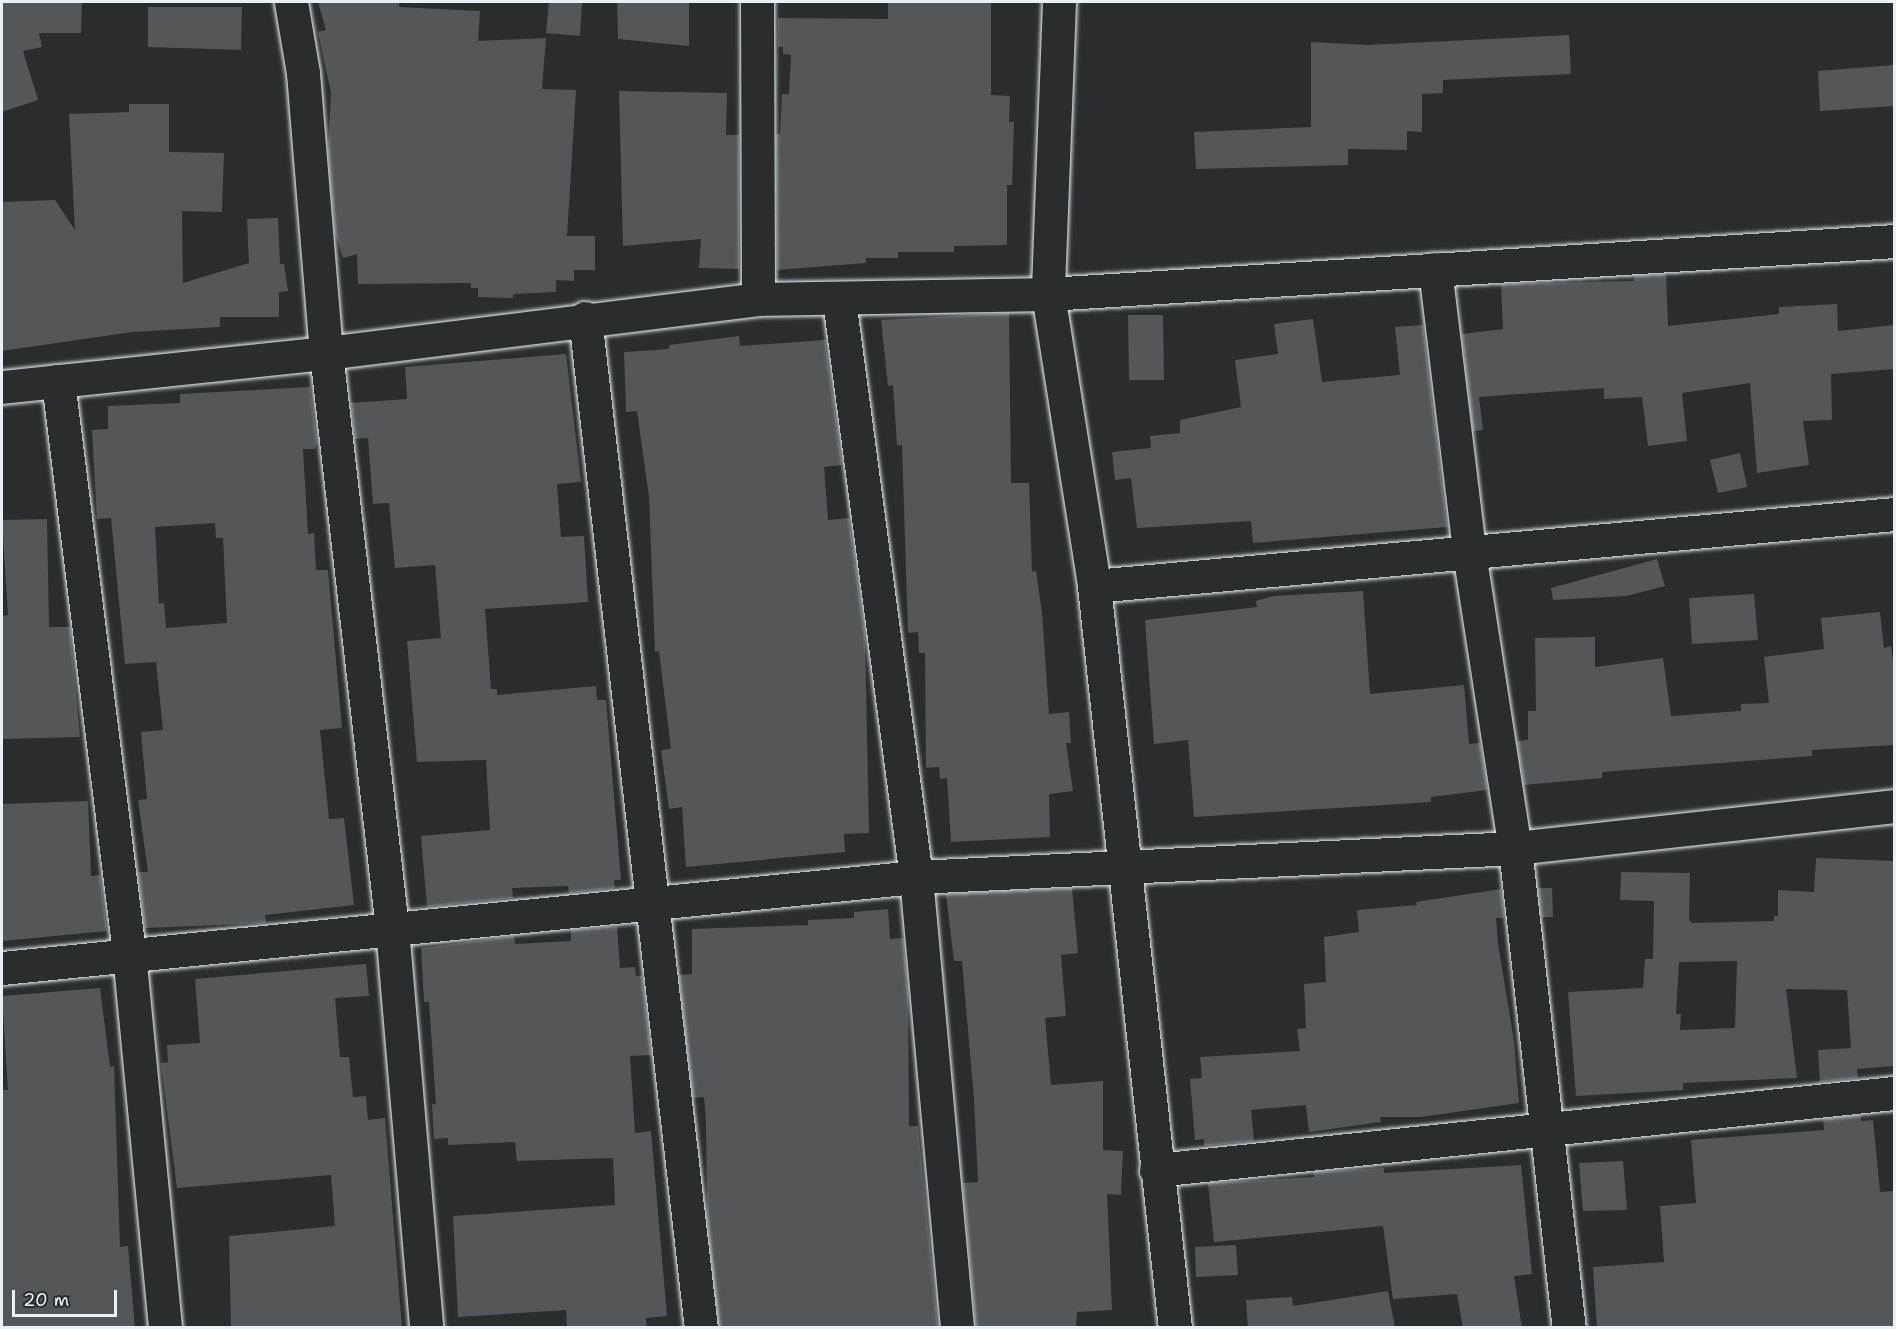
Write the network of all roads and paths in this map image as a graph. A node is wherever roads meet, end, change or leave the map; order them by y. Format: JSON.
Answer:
{"nodes":[{"id":1,"x":291,"y":2,"type":"edge"},
{"id":2,"x":757,"y":2,"type":"edge"},
{"id":3,"x":1059,"y":2,"type":"edge"},
{"id":4,"x":1894,"y":241,"type":"edge"},
{"id":5,"x":1435,"y":269,"type":"junction"},
{"id":6,"x":1048,"y":294,"type":"junction"},
{"id":7,"x":758,"y":299,"type":"junction"},
{"id":8,"x":839,"y":300,"type":"junction"},
{"id":9,"x":585,"y":318,"type":"junction"},
{"id":10,"x":326,"y":353,"type":"junction"},
{"id":11,"x":58,"y":381,"type":"junction"},
{"id":12,"x":2,"y":387,"type":"edge"},
{"id":13,"x":1894,"y":514,"type":"edge"},
{"id":14,"x":1469,"y":552,"type":"junction"},
{"id":15,"x":1094,"y":586,"type":"junction"},
{"id":16,"x":1894,"y":806,"type":"edge"},
{"id":17,"x":1515,"y":848,"type":"junction"},
{"id":18,"x":1121,"y":865,"type":"junction"},
{"id":19,"x":916,"y":878,"type":"junction"},
{"id":20,"x":654,"y":900,"type":"junction"},
{"id":21,"x":392,"y":928,"type":"junction"},
{"id":22,"x":129,"y":953,"type":"junction"},
{"id":23,"x":2,"y":968,"type":"edge"},
{"id":24,"x":1894,"y":1093,"type":"edge"},
{"id":25,"x":1545,"y":1128,"type":"junction"},
{"id":26,"x":1156,"y":1170,"type":"junction"},
{"id":27,"x":165,"y":1328,"type":"edge"},
{"id":28,"x":426,"y":1328,"type":"edge"},
{"id":29,"x":701,"y":1328,"type":"edge"},
{"id":30,"x":957,"y":1328,"type":"edge"},
{"id":31,"x":1175,"y":1328,"type":"edge"},
{"id":32,"x":1569,"y":1328,"type":"edge"}],
"edges":[{"from":1,"to":10,"type":"street"},
{"from":2,"to":7,"type":"street"},
{"from":3,"to":6,"type":"street"},
{"from":4,"to":5,"type":"street"},
{"from":5,"to":6,"type":"street"},
{"from":5,"to":14,"type":"street"},
{"from":6,"to":8,"type":"street"},
{"from":6,"to":15,"type":"street"},
{"from":7,"to":8,"type":"street"},
{"from":7,"to":9,"type":"street"},
{"from":8,"to":19,"type":"street"},
{"from":9,"to":10,"type":"street"},
{"from":9,"to":20,"type":"street"},
{"from":10,"to":11,"type":"street"},
{"from":10,"to":21,"type":"street"},
{"from":11,"to":12,"type":"street"},
{"from":11,"to":22,"type":"street"},
{"from":13,"to":14,"type":"street"},
{"from":14,"to":15,"type":"street"},
{"from":14,"to":17,"type":"street"},
{"from":15,"to":18,"type":"street"},
{"from":16,"to":17,"type":"street"},
{"from":17,"to":18,"type":"street"},
{"from":17,"to":25,"type":"street"},
{"from":18,"to":19,"type":"street"},
{"from":18,"to":26,"type":"street"},
{"from":19,"to":20,"type":"street"},
{"from":19,"to":30,"type":"street"},
{"from":20,"to":21,"type":"street"},
{"from":20,"to":29,"type":"street"},
{"from":21,"to":22,"type":"street"},
{"from":21,"to":28,"type":"street"},
{"from":22,"to":23,"type":"street"},
{"from":22,"to":27,"type":"street"},
{"from":24,"to":25,"type":"street"},
{"from":25,"to":26,"type":"street"},
{"from":25,"to":32,"type":"street"},
{"from":26,"to":31,"type":"street"}]}
